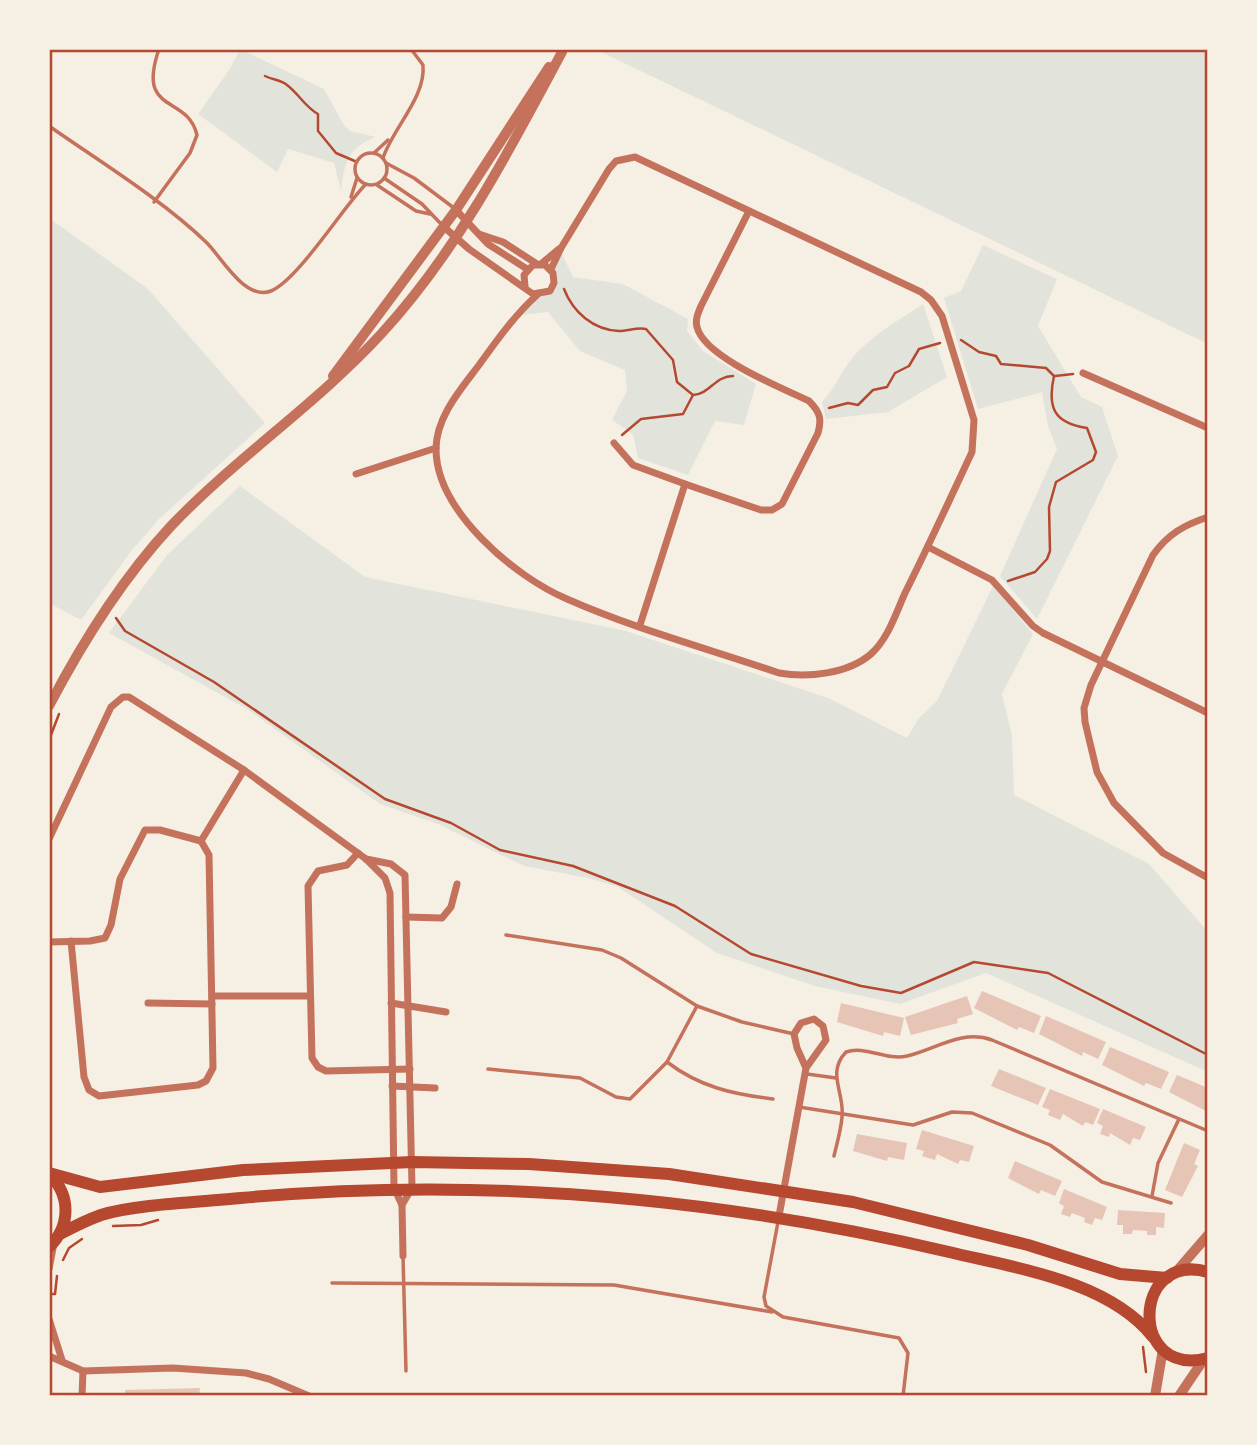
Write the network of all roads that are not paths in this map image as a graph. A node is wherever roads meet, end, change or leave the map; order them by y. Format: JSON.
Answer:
{"nodes":[{"id":1,"x":159,"y":49,"type":"edge"},
{"id":2,"x":411,"y":49,"type":"edge"},
{"id":3,"x":563,"y":51,"type":"edge"},
{"id":4,"x":49,"y":126,"type":"edge"},
{"id":5,"x":391,"y":137,"type":"junction"},
{"id":6,"x":374,"y":153,"type":"junction"},
{"id":7,"x":385,"y":160,"type":"junction"},
{"id":8,"x":358,"y":177,"type":"junction"},
{"id":9,"x":384,"y":178,"type":"junction"},
{"id":10,"x":366,"y":184,"type":"junction"},
{"id":11,"x":376,"y":184,"type":"junction"},
{"id":12,"x":350,"y":199,"type":"junction"},
{"id":13,"x":154,"y":202,"type":"junction"},
{"id":14,"x":456,"y":210,"type":"junction"},
{"id":15,"x":750,"y":211,"type":"junction"},
{"id":16,"x":430,"y":214,"type":"junction"},
{"id":17,"x":467,"y":221,"type":"junction"},
{"id":18,"x":444,"y":226,"type":"junction"},
{"id":19,"x":480,"y":234,"type":"junction"},
{"id":20,"x":456,"y":239,"type":"junction"},
{"id":21,"x":561,"y":248,"type":"junction"},
{"id":22,"x":539,"y":264,"type":"junction"},
{"id":23,"x":527,"y":269,"type":"junction"},
{"id":24,"x":551,"y":270,"type":"junction"},
{"id":25,"x":526,"y":288,"type":"junction"},
{"id":26,"x":537,"y":295,"type":"junction"},
{"id":27,"x":521,"y":310,"type":"junction"},
{"id":28,"x":1083,"y":373,"type":"road end"},
{"id":29,"x":329,"y":382,"type":"junction"},
{"id":30,"x":1208,"y":428,"type":"edge"},
{"id":31,"x":614,"y":443,"type":"road end"},
{"id":32,"x":436,"y":448,"type":"junction"},
{"id":33,"x":356,"y":474,"type":"dead end"},
{"id":34,"x":685,"y":484,"type":"junction"},
{"id":35,"x":1208,"y":517,"type":"edge"},
{"id":36,"x":928,"y":547,"type":"junction"},
{"id":37,"x":640,"y":625,"type":"junction"},
{"id":38,"x":1103,"y":663,"type":"junction"},
{"id":39,"x":49,"y":706,"type":"edge"},
{"id":40,"x":1208,"y":713,"type":"edge"},
{"id":41,"x":244,"y":770,"type":"junction"},
{"id":42,"x":49,"y":839,"type":"edge"},
{"id":43,"x":201,"y":841,"type":"junction"},
{"id":44,"x":358,"y":853,"type":"junction"},
{"id":45,"x":366,"y":859,"type":"junction"},
{"id":46,"x":1208,"y":878,"type":"edge"},
{"id":47,"x":457,"y":884,"type":"dead end"},
{"id":48,"x":406,"y":917,"type":"junction"},
{"id":49,"x":506,"y":935,"type":"dead end"},
{"id":50,"x":71,"y":941,"type":"junction"},
{"id":51,"x":49,"y":942,"type":"edge"},
{"id":52,"x":310,"y":996,"type":"junction"},
{"id":53,"x":213,"y":1000,"type":"junction"},
{"id":54,"x":148,"y":1003,"type":"dead end"},
{"id":55,"x":391,"y":1003,"type":"junction"},
{"id":56,"x":409,"y":1004,"type":"junction"},
{"id":57,"x":697,"y":1006,"type":"junction"},
{"id":58,"x":446,"y":1012,"type":"dead end"},
{"id":59,"x":794,"y":1034,"type":"junction"},
{"id":60,"x":667,"y":1062,"type":"junction"},
{"id":61,"x":392,"y":1069,"type":"junction"},
{"id":62,"x":410,"y":1069,"type":"junction"},
{"id":63,"x":488,"y":1069,"type":"dead end"},
{"id":64,"x":806,"y":1071,"type":"junction"},
{"id":65,"x":836,"y":1078,"type":"junction"},
{"id":66,"x":392,"y":1086,"type":"junction"},
{"id":67,"x":411,"y":1086,"type":"junction"},
{"id":68,"x":435,"y":1088,"type":"dead end"},
{"id":69,"x":772,"y":1099,"type":"dead end"},
{"id":70,"x":799,"y":1107,"type":"junction"},
{"id":71,"x":843,"y":1114,"type":"junction"},
{"id":72,"x":1179,"y":1119,"type":"junction"},
{"id":73,"x":1208,"y":1131,"type":"edge"},
{"id":74,"x":834,"y":1156,"type":"dead end"},
{"id":75,"x":394,"y":1162,"type":"junction"},
{"id":76,"x":412,"y":1162,"type":"junction"},
{"id":77,"x":49,"y":1173,"type":"edge"},
{"id":78,"x":394,"y":1188,"type":"junction"},
{"id":79,"x":412,"y":1188,"type":"junction"},
{"id":80,"x":784,"y":1191,"type":"junction"},
{"id":81,"x":1152,"y":1196,"type":"junction"},
{"id":82,"x":1171,"y":1203,"type":"dead end"},
{"id":83,"x":402,"y":1205,"type":"junction"},
{"id":84,"x":779,"y":1216,"type":"junction"},
{"id":85,"x":1208,"y":1235,"type":"edge"},
{"id":86,"x":54,"y":1241,"type":"edge"},
{"id":87,"x":403,"y":1256,"type":"joint"},
{"id":88,"x":49,"y":1269,"type":"edge"},
{"id":89,"x":1208,"y":1272,"type":"edge"},
{"id":90,"x":1170,"y":1276,"type":"junction"},
{"id":91,"x":403,"y":1282,"type":"junction"},
{"id":92,"x":332,"y":1283,"type":"dead end"},
{"id":93,"x":772,"y":1312,"type":"junction"},
{"id":94,"x":49,"y":1319,"type":"edge"},
{"id":95,"x":1153,"y":1337,"type":"junction"},
{"id":96,"x":1163,"y":1349,"type":"junction"},
{"id":97,"x":49,"y":1356,"type":"edge"},
{"id":98,"x":1206,"y":1359,"type":"edge"},
{"id":99,"x":62,"y":1360,"type":"junction"},
{"id":100,"x":83,"y":1371,"type":"junction"},
{"id":101,"x":405,"y":1371,"type":"dead end"},
{"id":102,"x":82,"y":1396,"type":"edge"},
{"id":103,"x":309,"y":1396,"type":"edge"},
{"id":104,"x":904,"y":1396,"type":"edge"},
{"id":105,"x":1155,"y":1396,"type":"edge"},
{"id":106,"x":1179,"y":1396,"type":"edge"}],
"edges":[{"from":1,"to":13,"type":"lane"},
{"from":2,"to":5,"type":"lane"},
{"from":3,"to":14,"type":"street"},
{"from":3,"to":17,"type":"street"},
{"from":4,"to":13,"type":"lane"},
{"from":5,"to":6,"type":"lane"},
{"from":5,"to":7,"type":"lane"},
{"from":6,"to":7,"type":"lane"},
{"from":6,"to":8,"type":"lane"},
{"from":7,"to":9,"type":"lane"},
{"from":7,"to":14,"type":"lane"},
{"from":8,"to":10,"type":"lane"},
{"from":8,"to":12,"type":"lane"},
{"from":9,"to":11,"type":"lane"},
{"from":9,"to":16,"type":"lane"},
{"from":10,"to":11,"type":"lane"},
{"from":10,"to":12,"type":"lane"},
{"from":11,"to":16,"type":"lane"},
{"from":12,"to":13,"type":"lane"},
{"from":14,"to":17,"type":"street"},
{"from":14,"to":18,"type":"street"},
{"from":15,"to":21,"type":"street"},
{"from":15,"to":34,"type":"street"},
{"from":15,"to":36,"type":"street"},
{"from":16,"to":18,"type":"lane"},
{"from":17,"to":19,"type":"street"},
{"from":17,"to":20,"type":"street"},
{"from":18,"to":20,"type":"street"},
{"from":18,"to":29,"type":"street"},
{"from":19,"to":22,"type":"street"},
{"from":19,"to":23,"type":"street"},
{"from":20,"to":25,"type":"street"},
{"from":20,"to":29,"type":"street"},
{"from":21,"to":22,"type":"street"},
{"from":21,"to":24,"type":"street"},
{"from":22,"to":23,"type":"street"},
{"from":22,"to":24,"type":"street"},
{"from":23,"to":25,"type":"street"},
{"from":24,"to":26,"type":"street"},
{"from":25,"to":26,"type":"street"},
{"from":25,"to":27,"type":"street"},
{"from":26,"to":27,"type":"street"},
{"from":27,"to":32,"type":"street"},
{"from":28,"to":30,"type":"street"},
{"from":29,"to":39,"type":"street"},
{"from":31,"to":34,"type":"street"},
{"from":32,"to":33,"type":"street"},
{"from":32,"to":37,"type":"street"},
{"from":34,"to":37,"type":"street"},
{"from":35,"to":38,"type":"street"},
{"from":36,"to":37,"type":"street"},
{"from":36,"to":38,"type":"street"},
{"from":38,"to":40,"type":"street"},
{"from":38,"to":46,"type":"street"},
{"from":41,"to":42,"type":"street"},
{"from":41,"to":43,"type":"street"},
{"from":41,"to":44,"type":"street"},
{"from":43,"to":50,"type":"street"},
{"from":43,"to":53,"type":"street"},
{"from":44,"to":45,"type":"street"},
{"from":44,"to":52,"type":"street"},
{"from":45,"to":48,"type":"street"},
{"from":45,"to":55,"type":"street"},
{"from":47,"to":48,"type":"street"},
{"from":48,"to":56,"type":"street"},
{"from":49,"to":57,"type":"lane"},
{"from":50,"to":51,"type":"street"},
{"from":50,"to":53,"type":"street"},
{"from":52,"to":53,"type":"street"},
{"from":52,"to":61,"type":"street"},
{"from":53,"to":54,"type":"street"},
{"from":55,"to":56,"type":"street"},
{"from":55,"to":61,"type":"street"},
{"from":56,"to":58,"type":"street"},
{"from":56,"to":62,"type":"street"},
{"from":57,"to":59,"type":"lane"},
{"from":57,"to":60,"type":"lane"},
{"from":59,"to":64,"type":"street"},
{"from":59,"to":64,"type":"street"},
{"from":60,"to":63,"type":"lane"},
{"from":60,"to":69,"type":"lane"},
{"from":61,"to":62,"type":"street"},
{"from":61,"to":66,"type":"street"},
{"from":62,"to":67,"type":"street"},
{"from":64,"to":65,"type":"lane"},
{"from":64,"to":70,"type":"street"},
{"from":65,"to":71,"type":"lane"},
{"from":65,"to":72,"type":"lane"},
{"from":66,"to":67,"type":"street"},
{"from":66,"to":75,"type":"street"},
{"from":67,"to":68,"type":"street"},
{"from":67,"to":76,"type":"street"},
{"from":70,"to":71,"type":"lane"},
{"from":70,"to":80,"type":"street"},
{"from":71,"to":74,"type":"lane"},
{"from":71,"to":81,"type":"lane"},
{"from":72,"to":73,"type":"lane"},
{"from":72,"to":81,"type":"lane"},
{"from":75,"to":76,"type":"main road"},
{"from":75,"to":77,"type":"main road"},
{"from":75,"to":78,"type":"street"},
{"from":76,"to":79,"type":"street"},
{"from":76,"to":80,"type":"main road"},
{"from":77,"to":86,"type":"main road"},
{"from":78,"to":79,"type":"main road"},
{"from":78,"to":83,"type":"street"},
{"from":78,"to":86,"type":"main road"},
{"from":79,"to":83,"type":"street"},
{"from":79,"to":84,"type":"main road"},
{"from":80,"to":84,"type":"street"},
{"from":80,"to":90,"type":"main road"},
{"from":81,"to":82,"type":"lane"},
{"from":83,"to":87,"type":"street"},
{"from":84,"to":93,"type":"lane"},
{"from":84,"to":95,"type":"main road"},
{"from":85,"to":90,"type":"street"},
{"from":86,"to":88,"type":"street"},
{"from":87,"to":91,"type":"lane"},
{"from":89,"to":90,"type":"main road"},
{"from":90,"to":95,"type":"main road"},
{"from":91,"to":92,"type":"lane"},
{"from":91,"to":93,"type":"lane"},
{"from":91,"to":101,"type":"lane"},
{"from":93,"to":104,"type":"lane"},
{"from":94,"to":99,"type":"street"},
{"from":95,"to":96,"type":"main road"},
{"from":96,"to":98,"type":"main road"},
{"from":96,"to":105,"type":"street"},
{"from":97,"to":99,"type":"street"},
{"from":98,"to":106,"type":"street"},
{"from":99,"to":100,"type":"street"},
{"from":100,"to":102,"type":"street"},
{"from":100,"to":103,"type":"street"}]}
